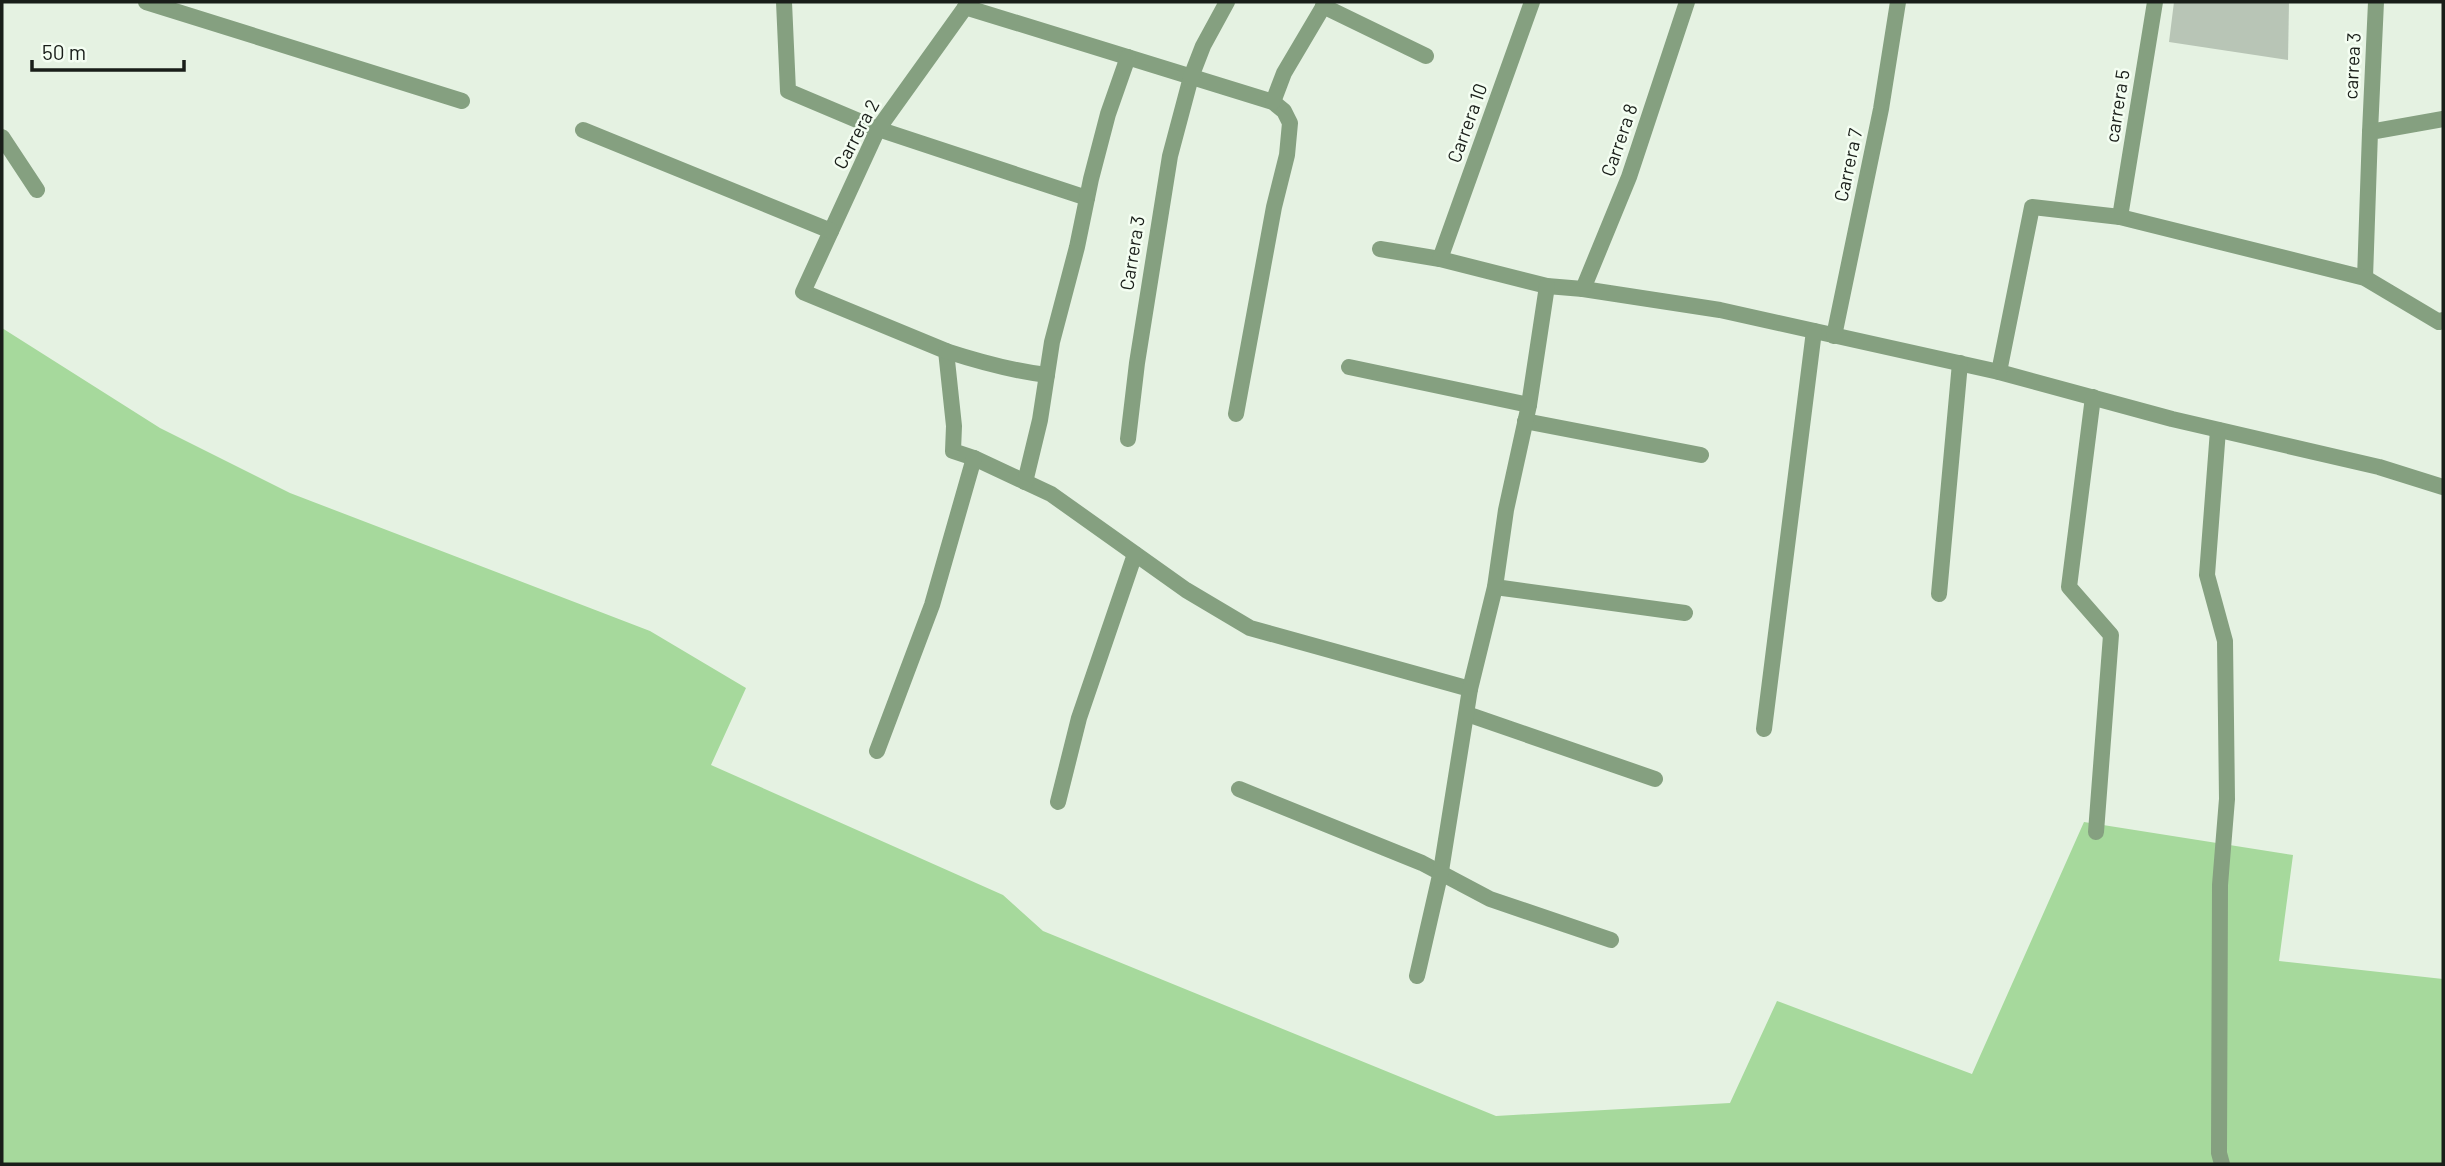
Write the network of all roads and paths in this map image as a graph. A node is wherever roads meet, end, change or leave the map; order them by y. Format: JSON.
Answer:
{"nodes":[{"id":1,"x":146,"y":2,"type":"edge"},
{"id":2,"x":784,"y":2,"type":"edge"},
{"id":3,"x":1227,"y":2,"type":"edge"},
{"id":4,"x":1532,"y":2,"type":"edge"},
{"id":5,"x":1687,"y":2,"type":"edge"},
{"id":6,"x":1898,"y":2,"type":"edge"},
{"id":7,"x":2155,"y":2,"type":"edge"},
{"id":8,"x":2376,"y":2,"type":"edge"},
{"id":9,"x":967,"y":4,"type":"edge"},
{"id":10,"x":1324,"y":4,"type":"edge"},
{"id":11,"x":1426,"y":56,"type":"dead end"},
{"id":12,"x":1128,"y":57,"type":"junction"},
{"id":13,"x":1191,"y":76,"type":"junction"},
{"id":14,"x":462,"y":101,"type":"dead end"},
{"id":15,"x":1273,"y":102,"type":"junction"},
{"id":16,"x":2443,"y":119,"type":"edge"},
{"id":17,"x":878,"y":129,"type":"junction"},
{"id":18,"x":583,"y":130,"type":"dead end"},
{"id":19,"x":2370,"y":132,"type":"junction"},
{"id":20,"x":2,"y":137,"type":"edge"},
{"id":21,"x":37,"y":190,"type":"dead end"},
{"id":22,"x":1087,"y":198,"type":"junction"},
{"id":23,"x":2120,"y":217,"type":"junction"},
{"id":24,"x":831,"y":231,"type":"junction"},
{"id":25,"x":1380,"y":249,"type":"dead end"},
{"id":26,"x":1440,"y":259,"type":"junction"},
{"id":27,"x":2365,"y":278,"type":"junction"},
{"id":28,"x":1546,"y":286,"type":"junction"},
{"id":29,"x":1583,"y":289,"type":"junction"},
{"id":30,"x":2442,"y":323,"type":"edge"},
{"id":31,"x":1814,"y":331,"type":"junction"},
{"id":32,"x":1834,"y":336,"type":"junction"},
{"id":33,"x":946,"y":351,"type":"junction"},
{"id":34,"x":1960,"y":363,"type":"junction"},
{"id":35,"x":1349,"y":367,"type":"dead end"},
{"id":36,"x":1999,"y":372,"type":"junction"},
{"id":37,"x":1047,"y":375,"type":"junction"},
{"id":38,"x":2094,"y":397,"type":"junction"},
{"id":39,"x":1529,"y":405,"type":"junction"},
{"id":40,"x":1236,"y":414,"type":"dead end"},
{"id":41,"x":1525,"y":421,"type":"junction"},
{"id":42,"x":2218,"y":430,"type":"junction"},
{"id":43,"x":1128,"y":439,"type":"dead end"},
{"id":44,"x":1701,"y":455,"type":"dead end"},
{"id":45,"x":974,"y":458,"type":"junction"},
{"id":46,"x":1025,"y":482,"type":"junction"},
{"id":47,"x":2443,"y":487,"type":"edge"},
{"id":48,"x":1135,"y":554,"type":"junction"},
{"id":49,"x":1495,"y":587,"type":"junction"},
{"id":50,"x":1939,"y":594,"type":"dead end"},
{"id":51,"x":1685,"y":613,"type":"dead end"},
{"id":52,"x":1470,"y":689,"type":"junction"},
{"id":53,"x":1467,"y":714,"type":"junction"},
{"id":54,"x":1764,"y":729,"type":"dead end"},
{"id":55,"x":877,"y":751,"type":"dead end"},
{"id":56,"x":1656,"y":779,"type":"dead end"},
{"id":57,"x":1240,"y":789,"type":"dead end"},
{"id":58,"x":1058,"y":802,"type":"dead end"},
{"id":59,"x":2096,"y":832,"type":"dead end"},
{"id":60,"x":1441,"y":872,"type":"junction"},
{"id":61,"x":1612,"y":940,"type":"dead end"},
{"id":62,"x":1418,"y":976,"type":"dead end"},
{"id":63,"x":2222,"y":1164,"type":"edge"}],
"edges":[{"from":1,"to":14,"type":"street"},
{"from":2,"to":17,"type":"street"},
{"from":3,"to":13,"type":"street","name":"Carrera 3"},
{"from":4,"to":26,"type":"street","name":"Carrera 10"},
{"from":5,"to":29,"type":"street","name":"Carrera 8"},
{"from":6,"to":32,"type":"street","name":"Carrera 7"},
{"from":7,"to":23,"type":"street","name":"carrera 5"},
{"from":8,"to":19,"type":"street","name":"carrea 3"},
{"from":9,"to":12,"type":"street"},
{"from":9,"to":17,"type":"street","name":"Carrera 2"},
{"from":10,"to":11,"type":"street"},
{"from":10,"to":15,"type":"street"},
{"from":12,"to":13,"type":"street"},
{"from":12,"to":22,"type":"street"},
{"from":13,"to":15,"type":"street"},
{"from":13,"to":43,"type":"street","name":"Carrera 3"},
{"from":15,"to":40,"type":"street"},
{"from":16,"to":19,"type":"street"},
{"from":17,"to":22,"type":"street"},
{"from":17,"to":24,"type":"street","name":"Carrera 2"},
{"from":18,"to":24,"type":"street"},
{"from":19,"to":27,"type":"street","name":"carrea 3"},
{"from":20,"to":21,"type":"street"},
{"from":22,"to":37,"type":"street"},
{"from":23,"to":27,"type":"street"},
{"from":23,"to":36,"type":"street"},
{"from":24,"to":33,"type":"street","name":"Carrera 2"},
{"from":25,"to":26,"type":"street"},
{"from":26,"to":28,"type":"street"},
{"from":27,"to":30,"type":"street"},
{"from":28,"to":29,"type":"street"},
{"from":28,"to":39,"type":"street"},
{"from":29,"to":31,"type":"street"},
{"from":31,"to":32,"type":"street"},
{"from":31,"to":54,"type":"street"},
{"from":32,"to":34,"type":"street"},
{"from":33,"to":37,"type":"street"},
{"from":33,"to":45,"type":"street"},
{"from":34,"to":36,"type":"street"},
{"from":34,"to":50,"type":"street"},
{"from":35,"to":39,"type":"street"},
{"from":36,"to":38,"type":"street"},
{"from":37,"to":46,"type":"street"},
{"from":38,"to":42,"type":"street"},
{"from":38,"to":59,"type":"street"},
{"from":39,"to":41,"type":"street"},
{"from":41,"to":44,"type":"street"},
{"from":41,"to":49,"type":"street"},
{"from":42,"to":47,"type":"street"},
{"from":42,"to":63,"type":"street"},
{"from":45,"to":46,"type":"street"},
{"from":45,"to":55,"type":"street"},
{"from":46,"to":48,"type":"street"},
{"from":48,"to":52,"type":"street"},
{"from":48,"to":58,"type":"street"},
{"from":49,"to":51,"type":"street"},
{"from":49,"to":52,"type":"street"},
{"from":52,"to":53,"type":"street"},
{"from":53,"to":56,"type":"street"},
{"from":53,"to":60,"type":"street"},
{"from":57,"to":60,"type":"street"},
{"from":60,"to":61,"type":"street"},
{"from":60,"to":62,"type":"street"}]}
